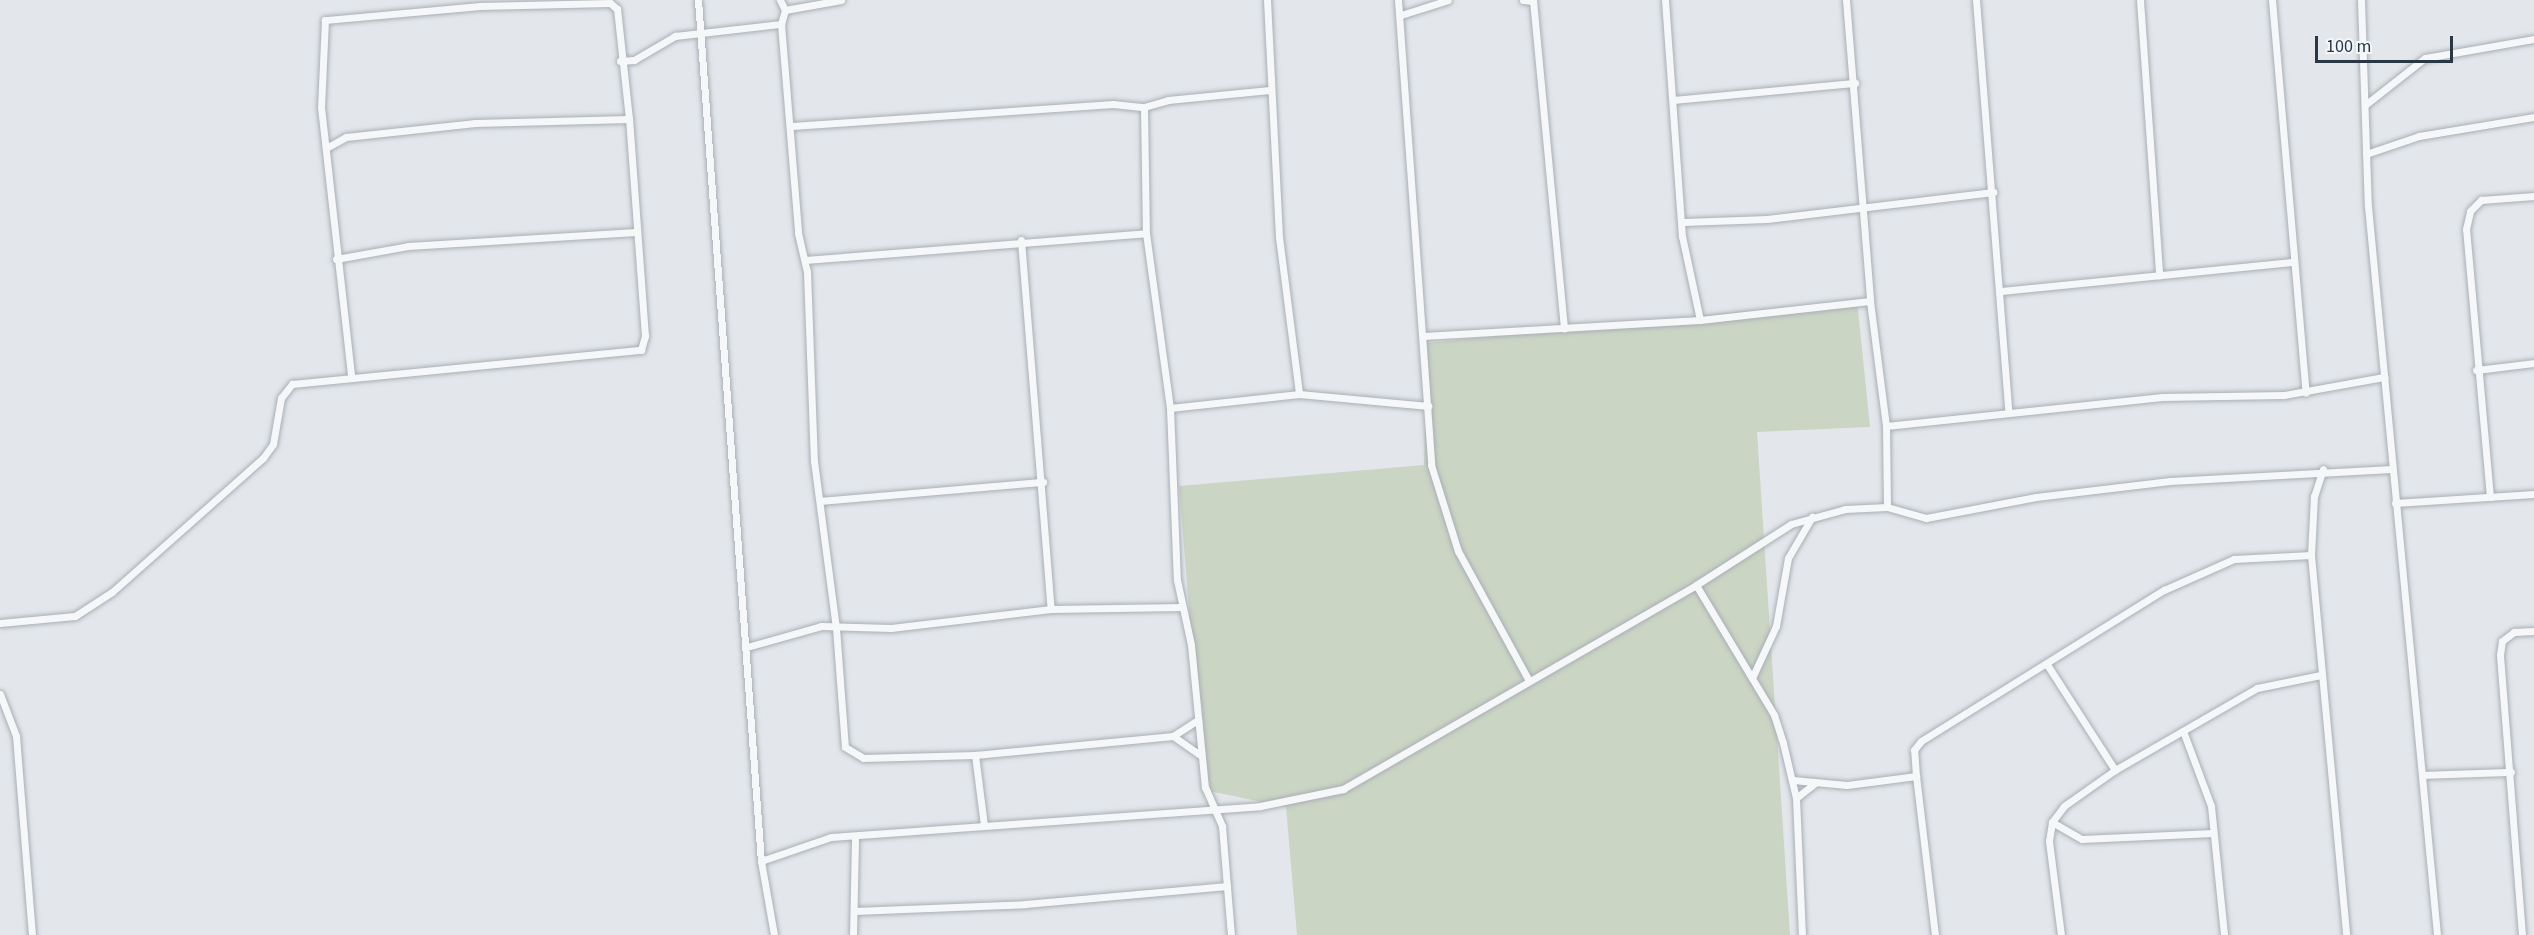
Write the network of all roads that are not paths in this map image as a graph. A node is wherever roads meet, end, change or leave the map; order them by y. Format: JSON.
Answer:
{"nodes":[{"id":1,"x":698,"y":0,"type":"edge"},
{"id":2,"x":780,"y":0,"type":"edge"},
{"id":3,"x":841,"y":0,"type":"edge"},
{"id":4,"x":1267,"y":0,"type":"edge"},
{"id":5,"x":1398,"y":0,"type":"edge"},
{"id":6,"x":1448,"y":0,"type":"edge"},
{"id":7,"x":1523,"y":0,"type":"edge"},
{"id":8,"x":1533,"y":0,"type":"edge"},
{"id":9,"x":1665,"y":0,"type":"edge"},
{"id":10,"x":1846,"y":0,"type":"edge"},
{"id":11,"x":1976,"y":0,"type":"edge"},
{"id":12,"x":2140,"y":0,"type":"edge"},
{"id":13,"x":2272,"y":0,"type":"edge"},
{"id":14,"x":2361,"y":0,"type":"edge"},
{"id":15,"x":479,"y":3,"type":"edge"},
{"id":16,"x":785,"y":10,"type":"junction"},
{"id":17,"x":1401,"y":15,"type":"junction"},
{"id":18,"x":781,"y":24,"type":"junction"},
{"id":19,"x":700,"y":33,"type":"junction"},
{"id":20,"x":2534,"y":39,"type":"edge"},
{"id":21,"x":620,"y":61,"type":"junction"},
{"id":22,"x":1855,"y":83,"type":"junction"},
{"id":23,"x":1270,"y":90,"type":"junction"},
{"id":24,"x":1674,"y":100,"type":"junction"},
{"id":25,"x":2365,"y":105,"type":"junction"},
{"id":26,"x":1144,"y":107,"type":"junction"},
{"id":27,"x":2534,"y":117,"type":"edge"},
{"id":28,"x":629,"y":119,"type":"junction"},
{"id":29,"x":792,"y":126,"type":"junction"},
{"id":30,"x":326,"y":148,"type":"junction"},
{"id":31,"x":2366,"y":154,"type":"junction"},
{"id":32,"x":1993,"y":192,"type":"junction"},
{"id":33,"x":2534,"y":196,"type":"edge"},
{"id":34,"x":1862,"y":208,"type":"junction"},
{"id":35,"x":1684,"y":222,"type":"junction"},
{"id":36,"x":636,"y":232,"type":"junction"},
{"id":37,"x":1146,"y":233,"type":"junction"},
{"id":38,"x":1021,"y":240,"type":"junction"},
{"id":39,"x":336,"y":259,"type":"junction"},
{"id":40,"x":806,"y":260,"type":"junction"},
{"id":41,"x":2294,"y":262,"type":"junction"},
{"id":42,"x":2159,"y":275,"type":"junction"},
{"id":43,"x":2002,"y":291,"type":"junction"},
{"id":44,"x":1870,"y":301,"type":"junction"},
{"id":45,"x":1700,"y":320,"type":"junction"},
{"id":46,"x":1564,"y":329,"type":"junction"},
{"id":47,"x":1423,"y":336,"type":"junction"},
{"id":48,"x":2534,"y":363,"type":"edge"},
{"id":49,"x":2476,"y":369,"type":"junction"},
{"id":50,"x":351,"y":376,"type":"junction"},
{"id":51,"x":2384,"y":377,"type":"junction"},
{"id":52,"x":2306,"y":393,"type":"junction"},
{"id":53,"x":1299,"y":394,"type":"junction"},
{"id":54,"x":1428,"y":406,"type":"junction"},
{"id":55,"x":1170,"y":408,"type":"junction"},
{"id":56,"x":2008,"y":411,"type":"junction"},
{"id":57,"x":1886,"y":426,"type":"junction"},
{"id":58,"x":2323,"y":469,"type":"junction"},
{"id":59,"x":2392,"y":469,"type":"junction"},
{"id":60,"x":1043,"y":482,"type":"junction"},
{"id":61,"x":2534,"y":494,"type":"edge"},
{"id":62,"x":2490,"y":497,"type":"junction"},
{"id":63,"x":820,"y":501,"type":"junction"},
{"id":64,"x":2395,"y":503,"type":"junction"},
{"id":65,"x":1887,"y":507,"type":"junction"},
{"id":66,"x":1812,"y":517,"type":"junction"},
{"id":67,"x":2311,"y":555,"type":"junction"},
{"id":68,"x":1696,"y":585,"type":"junction"},
{"id":69,"x":1182,"y":607,"type":"junction"},
{"id":70,"x":1051,"y":609,"type":"junction"},
{"id":71,"x":0,"y":623,"type":"edge"},
{"id":72,"x":836,"y":628,"type":"junction"},
{"id":73,"x":2534,"y":631,"type":"edge"},
{"id":74,"x":747,"y":647,"type":"junction"},
{"id":75,"x":2048,"y":666,"type":"junction"},
{"id":76,"x":2321,"y":675,"type":"junction"},
{"id":77,"x":1752,"y":678,"type":"junction"},
{"id":78,"x":1528,"y":679,"type":"junction"},
{"id":79,"x":0,"y":694,"type":"edge"},
{"id":80,"x":1198,"y":720,"type":"junction"},
{"id":81,"x":2183,"y":732,"type":"junction"},
{"id":82,"x":1173,"y":736,"type":"junction"},
{"id":83,"x":1199,"y":754,"type":"junction"},
{"id":84,"x":975,"y":755,"type":"junction"},
{"id":85,"x":2115,"y":770,"type":"junction"},
{"id":86,"x":2511,"y":772,"type":"junction"},
{"id":87,"x":2424,"y":775,"type":"junction"},
{"id":88,"x":1916,"y":776,"type":"junction"},
{"id":89,"x":1793,"y":780,"type":"junction"},
{"id":90,"x":1814,"y":784,"type":"junction"},
{"id":91,"x":1796,"y":798,"type":"junction"},
{"id":92,"x":1218,"y":809,"type":"junction"},
{"id":93,"x":2052,"y":822,"type":"junction"},
{"id":94,"x":984,"y":825,"type":"junction"},
{"id":95,"x":2213,"y":833,"type":"junction"},
{"id":96,"x":855,"y":839,"type":"junction"},
{"id":97,"x":761,"y":861,"type":"junction"},
{"id":98,"x":1227,"y":886,"type":"junction"},
{"id":99,"x":854,"y":911,"type":"junction"},
{"id":100,"x":32,"y":935,"type":"edge"},
{"id":101,"x":774,"y":935,"type":"edge"},
{"id":102,"x":853,"y":935,"type":"edge"},
{"id":103,"x":1231,"y":935,"type":"edge"},
{"id":104,"x":1802,"y":935,"type":"edge"},
{"id":105,"x":1935,"y":935,"type":"edge"},
{"id":106,"x":2061,"y":935,"type":"edge"},
{"id":107,"x":2224,"y":935,"type":"edge"},
{"id":108,"x":2346,"y":935,"type":"edge"},
{"id":109,"x":2437,"y":935,"type":"edge"},
{"id":110,"x":2522,"y":935,"type":"edge"}],
"edges":[{"from":1,"to":19,"type":"street"},
{"from":2,"to":16,"type":"street"},
{"from":3,"to":16,"type":"street"},
{"from":4,"to":23,"type":"street"},
{"from":5,"to":17,"type":"street"},
{"from":6,"to":17,"type":"street"},
{"from":7,"to":8,"type":"street"},
{"from":8,"to":46,"type":"street"},
{"from":9,"to":24,"type":"street"},
{"from":10,"to":22,"type":"street"},
{"from":11,"to":32,"type":"street"},
{"from":12,"to":42,"type":"street"},
{"from":13,"to":41,"type":"street"},
{"from":14,"to":25,"type":"street"},
{"from":15,"to":21,"type":"street"},
{"from":15,"to":30,"type":"street"},
{"from":16,"to":18,"type":"street"},
{"from":17,"to":47,"type":"street"},
{"from":18,"to":19,"type":"street"},
{"from":18,"to":29,"type":"street"},
{"from":19,"to":21,"type":"street"},
{"from":19,"to":74,"type":"street"},
{"from":20,"to":25,"type":"street"},
{"from":21,"to":28,"type":"street"},
{"from":22,"to":24,"type":"street"},
{"from":22,"to":34,"type":"street"},
{"from":23,"to":26,"type":"street"},
{"from":23,"to":53,"type":"street"},
{"from":24,"to":35,"type":"street"},
{"from":25,"to":31,"type":"street"},
{"from":26,"to":29,"type":"street"},
{"from":26,"to":37,"type":"street"},
{"from":27,"to":31,"type":"street"},
{"from":28,"to":30,"type":"street"},
{"from":28,"to":36,"type":"street"},
{"from":29,"to":40,"type":"street"},
{"from":30,"to":39,"type":"street"},
{"from":31,"to":51,"type":"street"},
{"from":32,"to":34,"type":"street"},
{"from":32,"to":43,"type":"street"},
{"from":33,"to":49,"type":"street"},
{"from":34,"to":35,"type":"street"},
{"from":34,"to":44,"type":"street"},
{"from":35,"to":45,"type":"street"},
{"from":36,"to":39,"type":"street"},
{"from":36,"to":50,"type":"street"},
{"from":37,"to":38,"type":"street"},
{"from":37,"to":55,"type":"street"},
{"from":38,"to":40,"type":"street"},
{"from":38,"to":60,"type":"street"},
{"from":39,"to":50,"type":"street"},
{"from":40,"to":63,"type":"street"},
{"from":41,"to":42,"type":"street"},
{"from":41,"to":52,"type":"street"},
{"from":42,"to":43,"type":"street"},
{"from":43,"to":56,"type":"street"},
{"from":44,"to":45,"type":"street"},
{"from":44,"to":57,"type":"street"},
{"from":45,"to":46,"type":"street"},
{"from":46,"to":47,"type":"street"},
{"from":47,"to":54,"type":"street"},
{"from":48,"to":49,"type":"street"},
{"from":49,"to":62,"type":"street"},
{"from":50,"to":71,"type":"street"},
{"from":51,"to":52,"type":"street"},
{"from":51,"to":59,"type":"street"},
{"from":52,"to":56,"type":"street"},
{"from":53,"to":54,"type":"street"},
{"from":53,"to":55,"type":"street"},
{"from":54,"to":78,"type":"street"},
{"from":55,"to":69,"type":"street"},
{"from":56,"to":57,"type":"street"},
{"from":57,"to":65,"type":"street"},
{"from":58,"to":59,"type":"street"},
{"from":58,"to":65,"type":"street"},
{"from":58,"to":67,"type":"street"},
{"from":59,"to":64,"type":"street"},
{"from":60,"to":63,"type":"street"},
{"from":60,"to":70,"type":"street"},
{"from":61,"to":62,"type":"street"},
{"from":62,"to":64,"type":"street"},
{"from":63,"to":72,"type":"street"},
{"from":64,"to":87,"type":"street"},
{"from":65,"to":66,"type":"street"},
{"from":66,"to":68,"type":"street"},
{"from":66,"to":77,"type":"street"},
{"from":67,"to":75,"type":"street"},
{"from":67,"to":76,"type":"street"},
{"from":68,"to":77,"type":"street"},
{"from":68,"to":78,"type":"street"},
{"from":69,"to":70,"type":"street"},
{"from":69,"to":80,"type":"street"},
{"from":70,"to":72,"type":"street"},
{"from":72,"to":74,"type":"street"},
{"from":72,"to":84,"type":"street"},
{"from":73,"to":86,"type":"street"},
{"from":74,"to":97,"type":"street"},
{"from":75,"to":85,"type":"street"},
{"from":75,"to":88,"type":"street"},
{"from":76,"to":81,"type":"street"},
{"from":76,"to":108,"type":"street"},
{"from":77,"to":89,"type":"street"},
{"from":78,"to":92,"type":"street"},
{"from":79,"to":100,"type":"street"},
{"from":80,"to":82,"type":"street"},
{"from":80,"to":83,"type":"street"},
{"from":81,"to":85,"type":"street"},
{"from":81,"to":95,"type":"street"},
{"from":82,"to":83,"type":"street"},
{"from":82,"to":84,"type":"street"},
{"from":83,"to":92,"type":"street"},
{"from":84,"to":94,"type":"street"},
{"from":85,"to":93,"type":"street"},
{"from":86,"to":87,"type":"street"},
{"from":86,"to":110,"type":"street"},
{"from":87,"to":109,"type":"street"},
{"from":88,"to":90,"type":"street"},
{"from":88,"to":105,"type":"street"},
{"from":89,"to":90,"type":"street"},
{"from":89,"to":91,"type":"street"},
{"from":90,"to":91,"type":"street"},
{"from":91,"to":104,"type":"street"},
{"from":92,"to":94,"type":"street"},
{"from":92,"to":98,"type":"street"},
{"from":93,"to":95,"type":"street"},
{"from":93,"to":106,"type":"street"},
{"from":94,"to":96,"type":"street"},
{"from":95,"to":107,"type":"street"},
{"from":96,"to":97,"type":"street"},
{"from":96,"to":99,"type":"street"},
{"from":97,"to":101,"type":"street"},
{"from":98,"to":99,"type":"street"},
{"from":98,"to":103,"type":"street"},
{"from":99,"to":102,"type":"street"}]}
